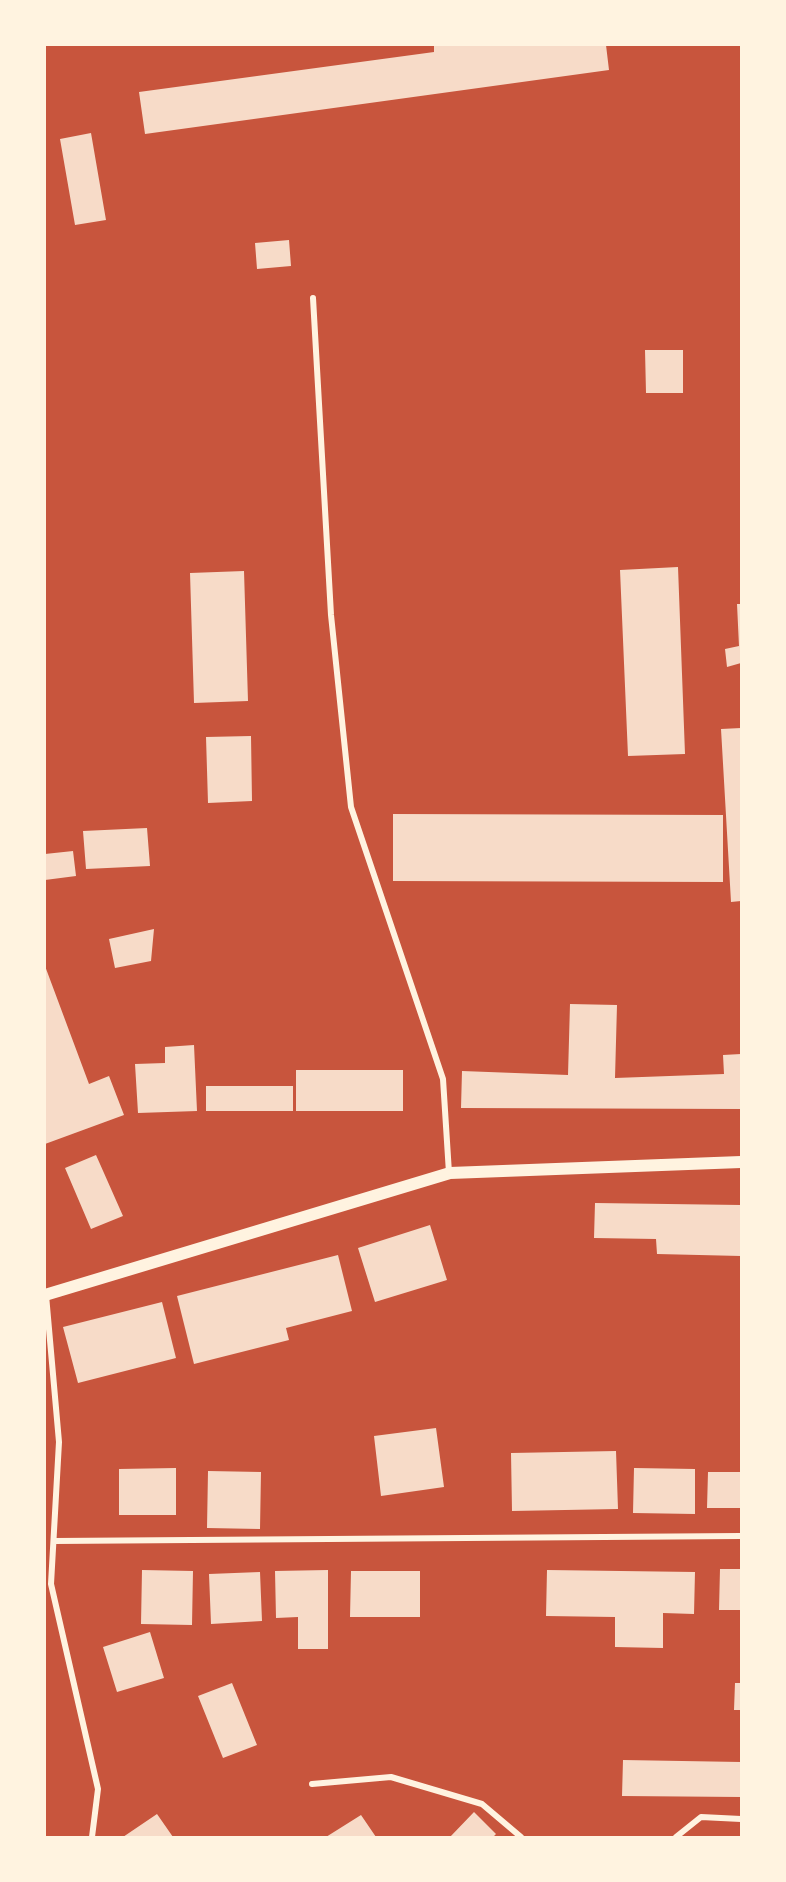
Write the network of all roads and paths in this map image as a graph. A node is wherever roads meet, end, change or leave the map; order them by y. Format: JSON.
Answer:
{"nodes":[{"id":1,"x":314,"y":297,"type":"dead end"},
{"id":2,"x":741,"y":1162,"type":"edge"},
{"id":3,"x":450,"y":1173,"type":"junction"},
{"id":4,"x":46,"y":1295,"type":"edge"},
{"id":5,"x":741,"y":1536,"type":"edge"},
{"id":6,"x":54,"y":1541,"type":"junction"},
{"id":7,"x":312,"y":1784,"type":"dead end"},
{"id":8,"x":741,"y":1819,"type":"edge"},
{"id":9,"x":92,"y":1837,"type":"edge"},
{"id":10,"x":521,"y":1837,"type":"edge"},
{"id":11,"x":676,"y":1837,"type":"edge"}],
"edges":[{"from":1,"to":3,"type":"street"},
{"from":2,"to":3,"type":"main road"},
{"from":3,"to":4,"type":"main road"},
{"from":4,"to":6,"type":"street"},
{"from":5,"to":6,"type":"street"},
{"from":6,"to":9,"type":"street"},
{"from":7,"to":10,"type":"street"},
{"from":8,"to":11,"type":"street"}]}
